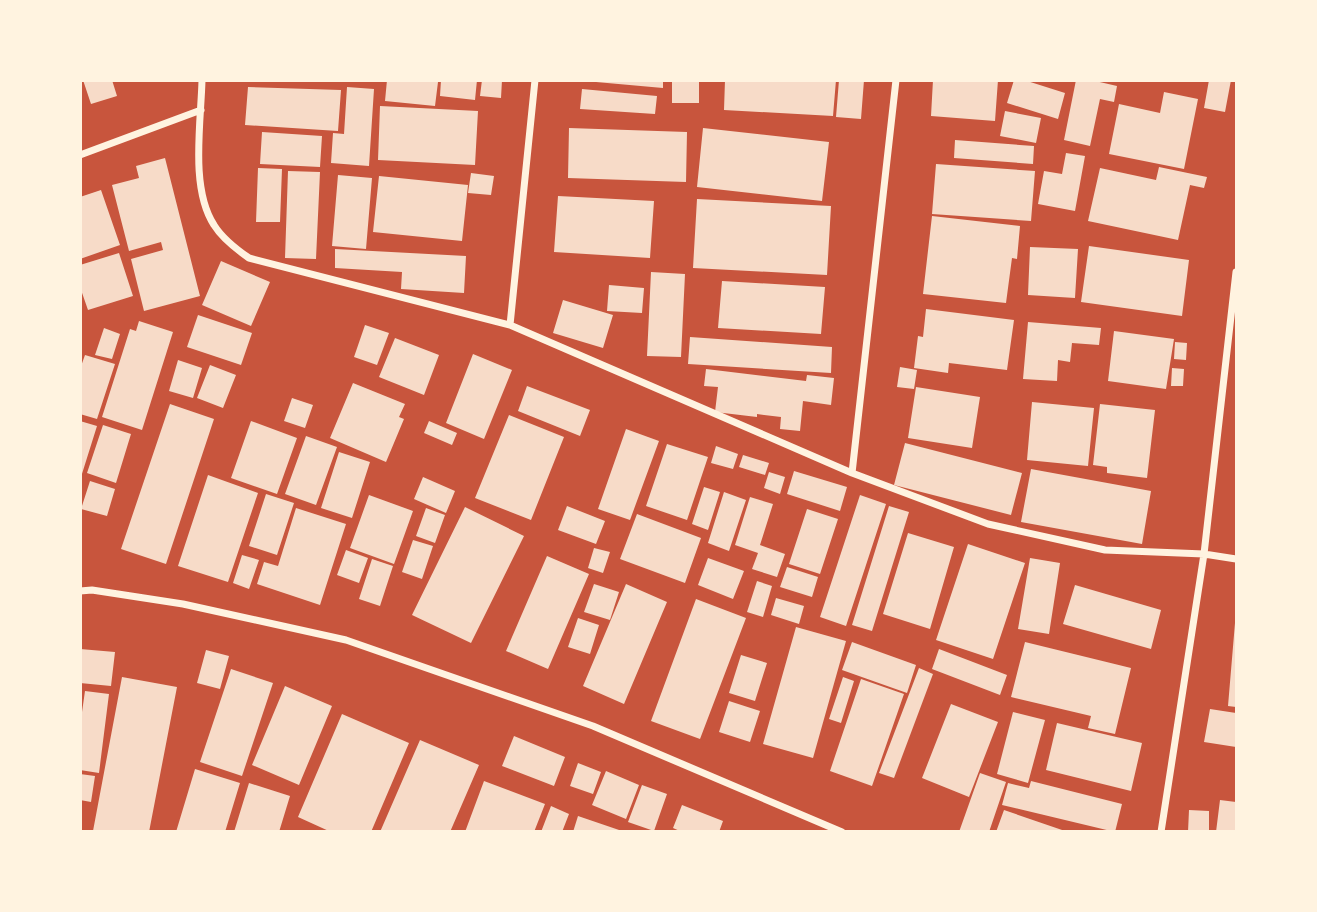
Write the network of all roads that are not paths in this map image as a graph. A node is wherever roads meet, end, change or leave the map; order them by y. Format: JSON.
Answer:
{"nodes":[{"id":1,"x":202,"y":80,"type":"edge"},
{"id":2,"x":535,"y":80,"type":"edge"},
{"id":3,"x":897,"y":80,"type":"edge"},
{"id":4,"x":201,"y":110,"type":"junction"},
{"id":5,"x":80,"y":155,"type":"edge"},
{"id":6,"x":1237,"y":272,"type":"edge"},
{"id":7,"x":510,"y":326,"type":"junction"},
{"id":8,"x":852,"y":473,"type":"junction"},
{"id":9,"x":1204,"y":554,"type":"junction"},
{"id":10,"x":1237,"y":559,"type":"edge"},
{"id":11,"x":80,"y":591,"type":"edge"},
{"id":12,"x":842,"y":831,"type":"edge"},
{"id":13,"x":1161,"y":831,"type":"edge"}],
"edges":[{"from":1,"to":4,"type":"street"},
{"from":2,"to":7,"type":"street"},
{"from":3,"to":8,"type":"street"},
{"from":4,"to":5,"type":"street"},
{"from":4,"to":7,"type":"street"},
{"from":6,"to":9,"type":"street"},
{"from":7,"to":8,"type":"street"},
{"from":8,"to":9,"type":"street"},
{"from":9,"to":10,"type":"street"},
{"from":9,"to":13,"type":"street"},
{"from":11,"to":12,"type":"street"}]}
